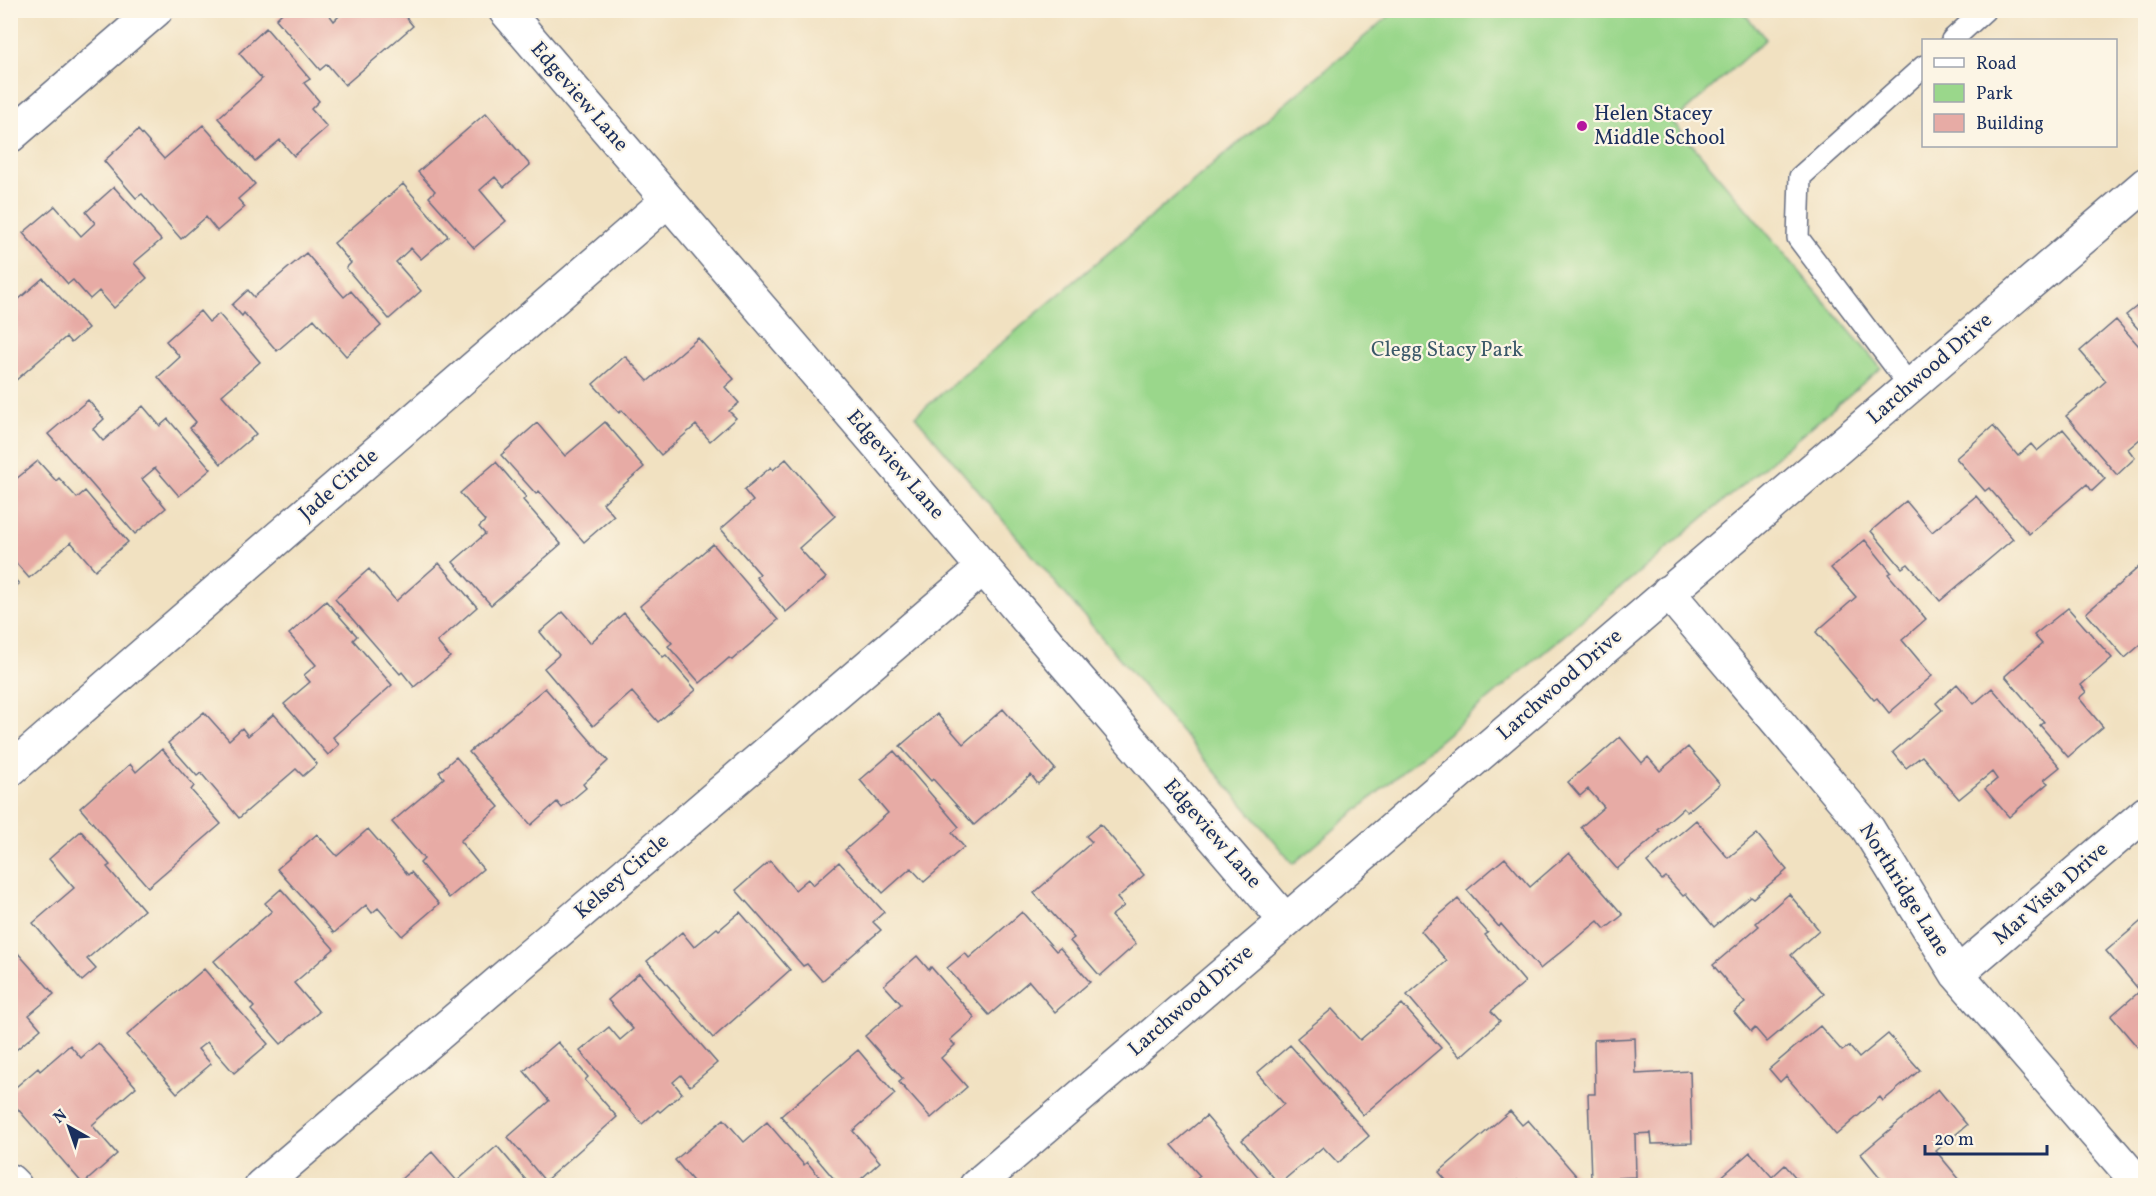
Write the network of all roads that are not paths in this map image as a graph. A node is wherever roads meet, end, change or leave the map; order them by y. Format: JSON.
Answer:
{"nodes":[{"id":1,"x":156,"y":10,"type":"edge"},
{"id":2,"x":505,"y":10,"type":"edge"},
{"id":3,"x":1985,"y":10,"type":"edge"},
{"id":4,"x":1953,"y":39,"type":"edge"},
{"id":5,"x":1922,"y":67,"type":"edge"},
{"id":6,"x":10,"y":136,"type":"edge"},
{"id":7,"x":2145,"y":184,"type":"edge"},
{"id":8,"x":668,"y":200,"type":"junction"},
{"id":9,"x":1910,"y":386,"type":"junction"},
{"id":10,"x":983,"y":568,"type":"junction"},
{"id":11,"x":1668,"y":592,"type":"junction"},
{"id":12,"x":10,"y":770,"type":"edge"},
{"id":13,"x":2145,"y":813,"type":"edge"},
{"id":14,"x":1286,"y":920,"type":"junction"},
{"id":15,"x":1957,"y":974,"type":"junction"},
{"id":16,"x":10,"y":1181,"type":"edge"},
{"id":17,"x":15,"y":1185,"type":"edge"},
{"id":18,"x":261,"y":1185,"type":"edge"},
{"id":19,"x":976,"y":1185,"type":"edge"},
{"id":20,"x":2141,"y":1185,"type":"edge"}],
"edges":[{"from":1,"to":6,"type":"street"},
{"from":2,"to":8,"type":"street","name":"Edgeview Lane"},
{"from":3,"to":4,"type":"lane"},
{"from":5,"to":9,"type":"lane"},
{"from":7,"to":9,"type":"street","name":"Larchwood Drive"},
{"from":8,"to":10,"type":"street","name":"Edgeview Lane"},
{"from":8,"to":12,"type":"street","name":"Jade Circle"},
{"from":9,"to":11,"type":"street","name":"Larchwood Drive"},
{"from":10,"to":14,"type":"street","name":"Edgeview Lane"},
{"from":10,"to":18,"type":"street","name":"Kelsey Circle"},
{"from":11,"to":14,"type":"street","name":"Larchwood Drive"},
{"from":11,"to":15,"type":"street","name":"Northridge Lane"},
{"from":13,"to":15,"type":"street","name":"Mar Vista Drive"},
{"from":14,"to":19,"type":"street","name":"Larchwood Drive"},
{"from":15,"to":20,"type":"street","name":"Northridge Lane"},
{"from":16,"to":17,"type":"street"}]}
